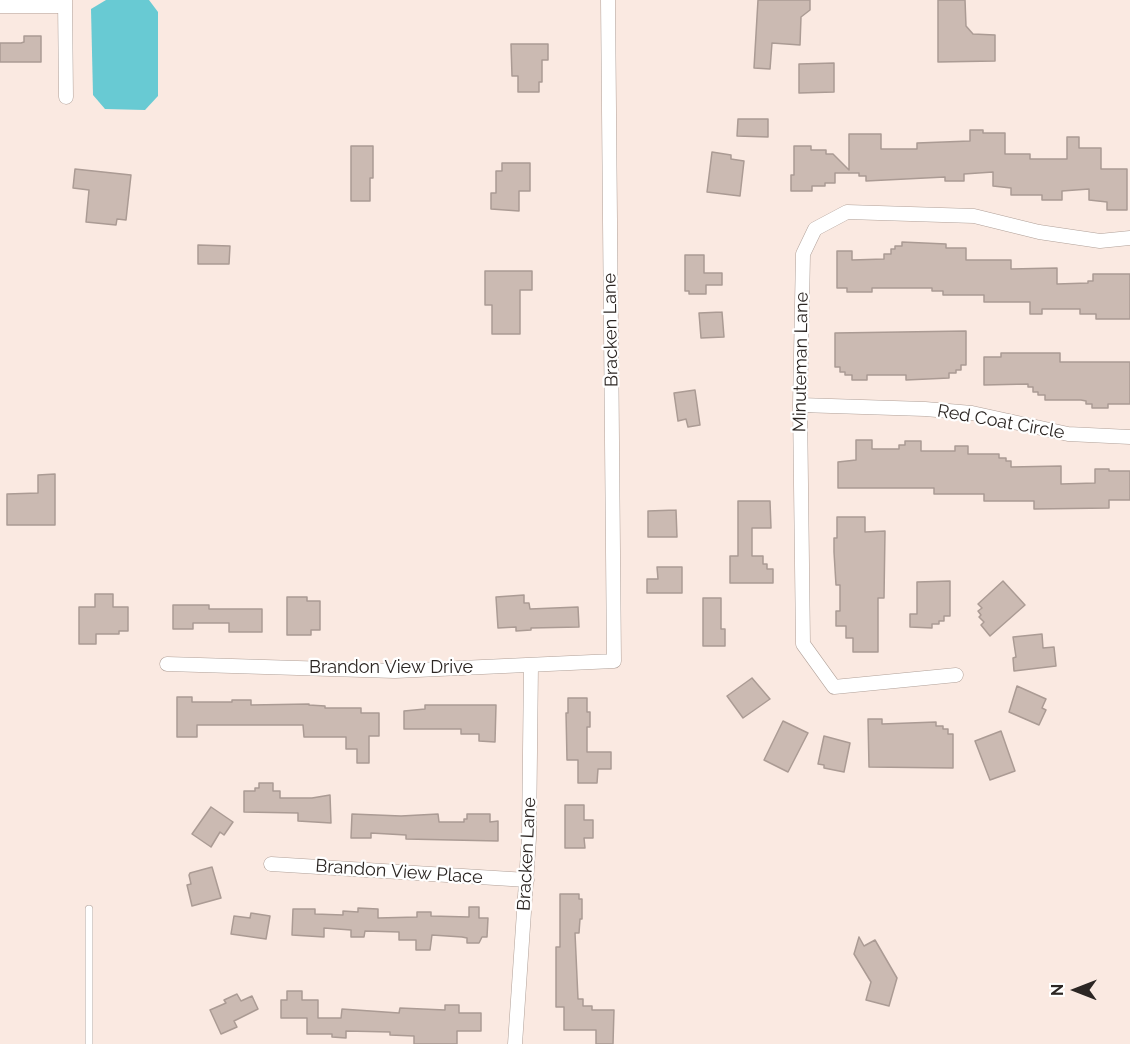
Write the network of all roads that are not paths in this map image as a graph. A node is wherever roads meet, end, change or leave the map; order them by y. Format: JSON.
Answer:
{"nodes":[{"id":1,"x":608,"y":0,"type":"edge"},
{"id":2,"x":65,"y":3,"type":"edge"},
{"id":3,"x":0,"y":6,"type":"edge"},
{"id":4,"x":66,"y":97,"type":"dead end"},
{"id":5,"x":1130,"y":238,"type":"edge"},
{"id":6,"x":800,"y":405,"type":"junction"},
{"id":7,"x":1130,"y":437,"type":"edge"},
{"id":8,"x":614,"y":661,"type":"joint"},
{"id":9,"x":167,"y":664,"type":"dead end"},
{"id":10,"x":531,"y":665,"type":"junction"},
{"id":11,"x":956,"y":675,"type":"dead end"},
{"id":12,"x":271,"y":864,"type":"dead end"},
{"id":13,"x":526,"y":880,"type":"junction"},
{"id":14,"x":89,"y":909,"type":"dead end"},
{"id":15,"x":89,"y":1044,"type":"edge"},
{"id":16,"x":515,"y":1044,"type":"edge"}],
"edges":[{"from":1,"to":8,"type":"street","name":"Bracken Lane"},
{"from":2,"to":3,"type":"street"},
{"from":2,"to":4,"type":"street"},
{"from":5,"to":6,"type":"street","name":"Minuteman Lane"},
{"from":6,"to":7,"type":"street","name":"Red Coat Circle"},
{"from":6,"to":11,"type":"street","name":"Minuteman Lane"},
{"from":8,"to":10,"type":"street","name":"Brandon View Drive"},
{"from":9,"to":10,"type":"street","name":"Brandon View Drive"},
{"from":10,"to":13,"type":"street","name":"Bracken Lane"},
{"from":12,"to":13,"type":"street","name":"Brandon View Place"},
{"from":13,"to":16,"type":"street","name":"Bracken Lane"},
{"from":14,"to":15,"type":"lane"}]}
